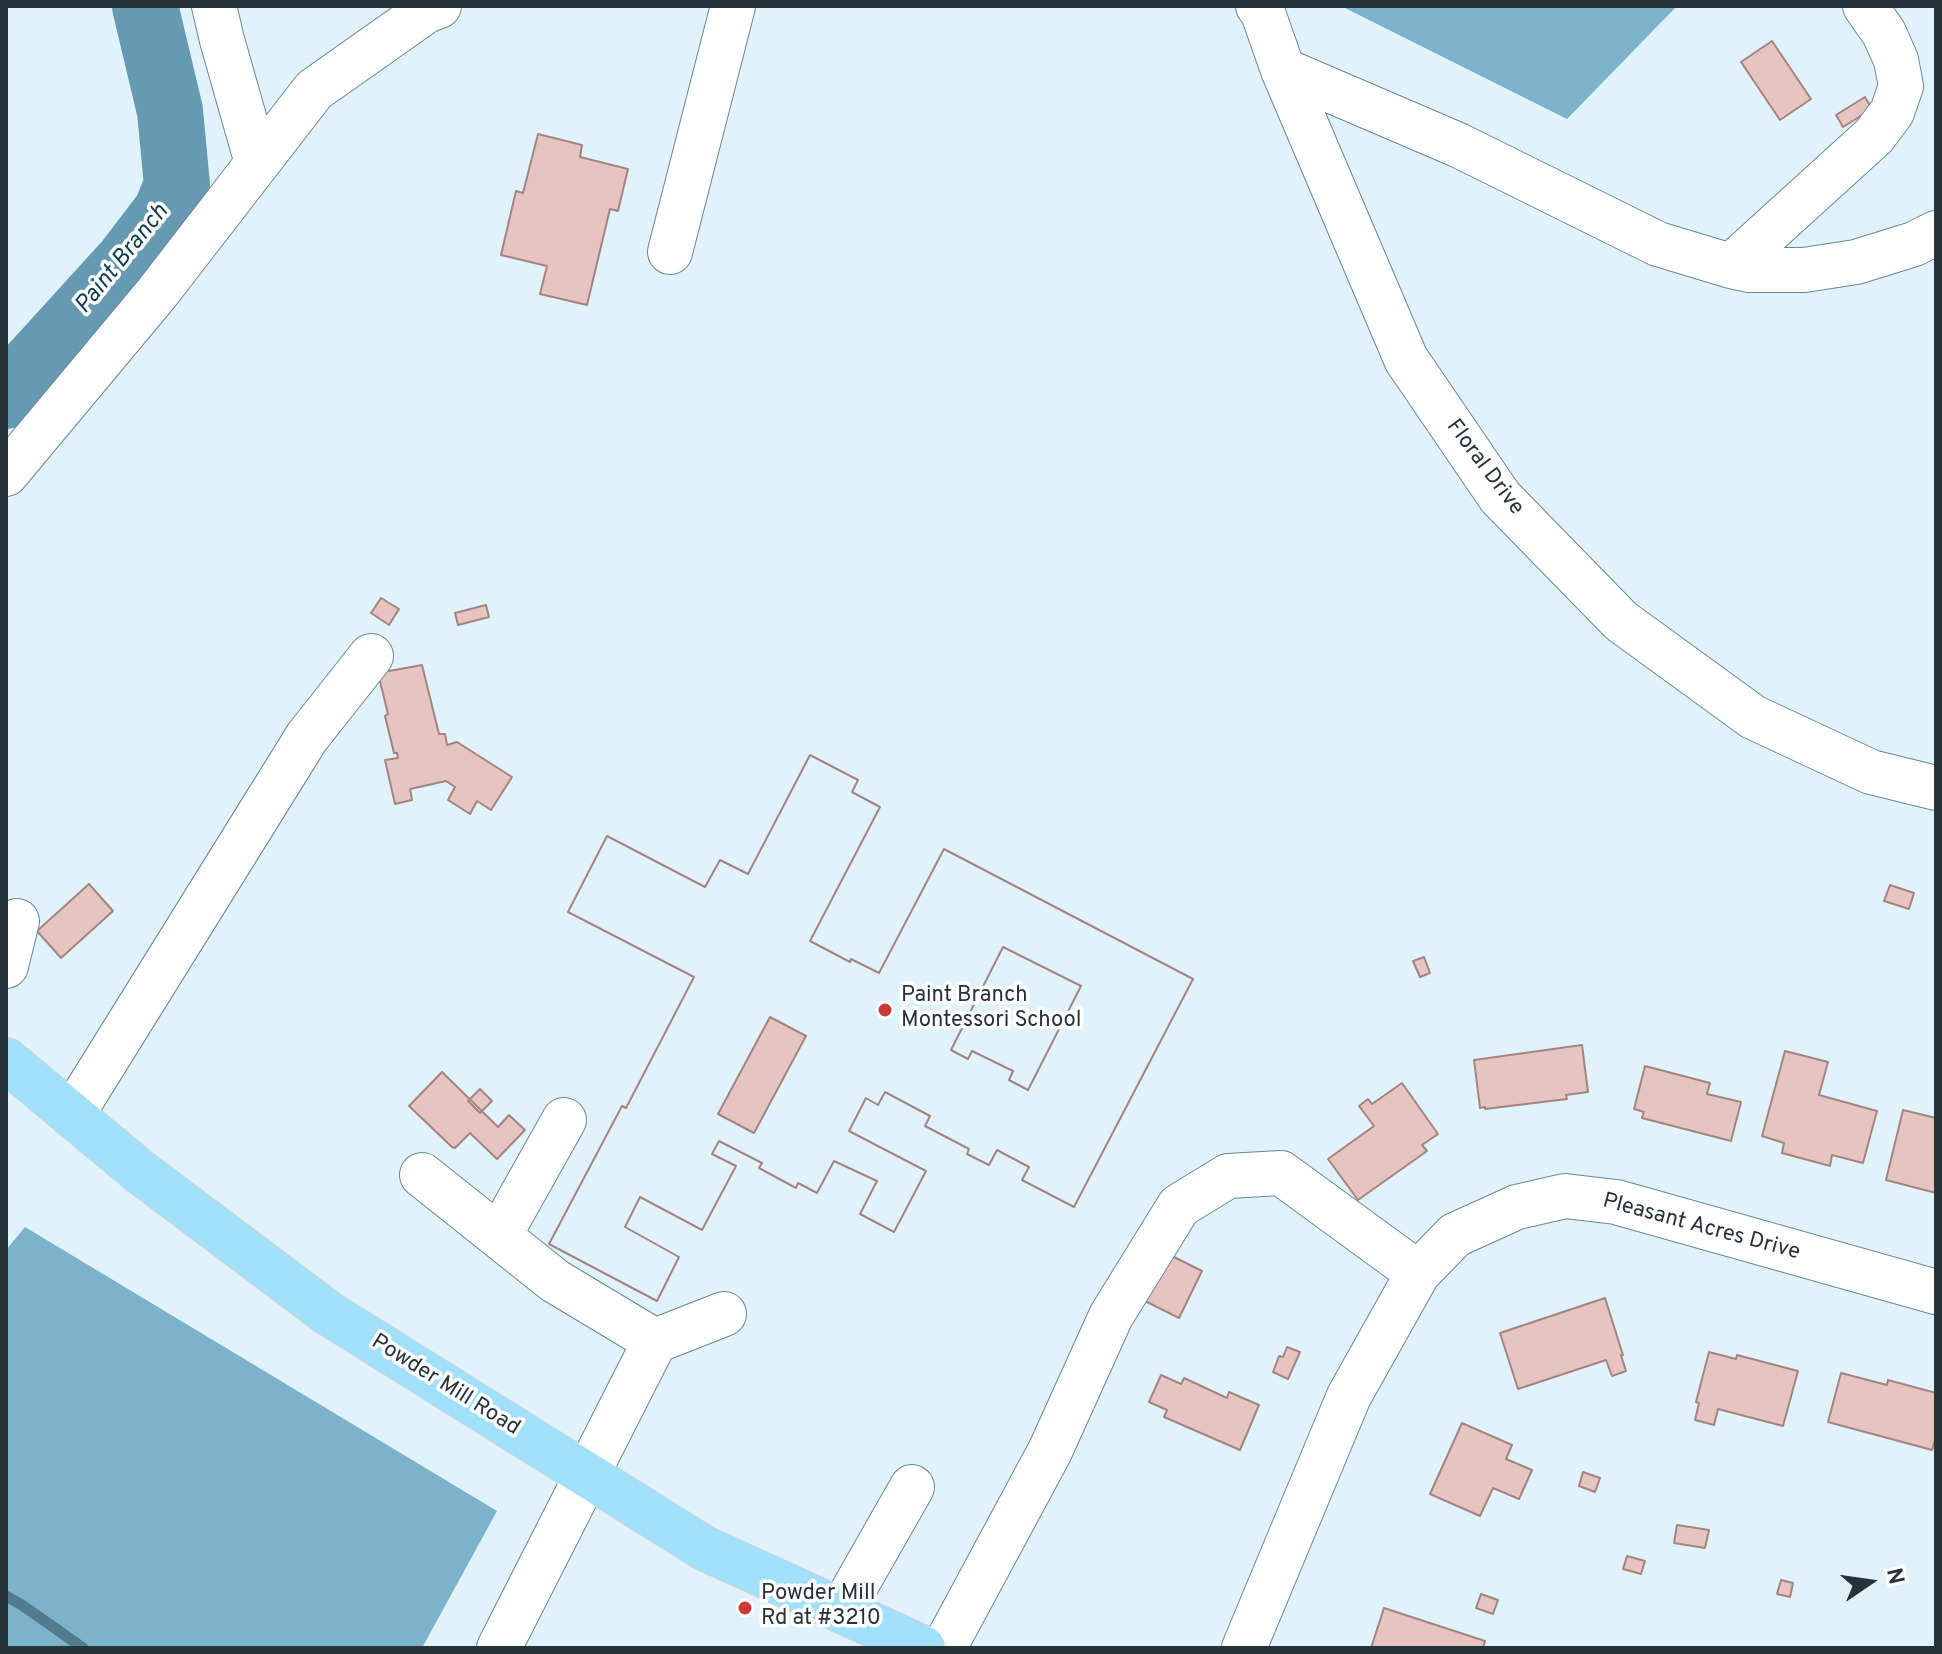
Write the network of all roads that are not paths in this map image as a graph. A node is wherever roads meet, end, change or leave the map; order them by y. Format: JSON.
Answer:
{"nodes":[{"id":1,"x":214,"y":6,"type":"edge"},
{"id":2,"x":439,"y":6,"type":"edge"},
{"id":3,"x":733,"y":6,"type":"edge"},
{"id":4,"x":1258,"y":6,"type":"edge"},
{"id":5,"x":1865,"y":6,"type":"edge"},
{"id":6,"x":1283,"y":70,"type":"junction"},
{"id":7,"x":1936,"y":80,"type":"edge"},
{"id":8,"x":1892,"y":112,"type":"junction"},
{"id":9,"x":257,"y":163,"type":"junction"},
{"id":10,"x":1936,"y":233,"type":"edge"},
{"id":11,"x":670,"y":252,"type":"dead end"},
{"id":12,"x":1731,"y":266,"type":"junction"},
{"id":13,"x":6,"y":474,"type":"edge"},
{"id":14,"x":371,"y":656,"type":"dead end"},
{"id":15,"x":1936,"y":788,"type":"edge"},
{"id":16,"x":17,"y":921,"type":"dead end"},
{"id":17,"x":6,"y":966,"type":"edge"},
{"id":18,"x":6,"y":1060,"type":"edge"},
{"id":19,"x":72,"y":1115,"type":"junction"},
{"id":20,"x":564,"y":1120,"type":"dead end"},
{"id":21,"x":422,"y":1175,"type":"dead end"},
{"id":22,"x":499,"y":1236,"type":"junction"},
{"id":23,"x":1418,"y":1273,"type":"junction"},
{"id":24,"x":1936,"y":1292,"type":"edge"},
{"id":25,"x":724,"y":1314,"type":"dead end"},
{"id":26,"x":655,"y":1341,"type":"junction"},
{"id":27,"x":588,"y":1475,"type":"junction"},
{"id":28,"x":912,"y":1487,"type":"dead end"},
{"id":29,"x":842,"y":1610,"type":"junction"},
{"id":30,"x":499,"y":1648,"type":"edge"},
{"id":31,"x":923,"y":1648,"type":"edge"},
{"id":32,"x":944,"y":1648,"type":"edge"},
{"id":33,"x":1244,"y":1648,"type":"edge"}],
"edges":[{"from":1,"to":9,"type":"street"},
{"from":2,"to":9,"type":"street"},
{"from":3,"to":11,"type":"street"},
{"from":4,"to":6,"type":"street","name":"Floral Drive"},
{"from":5,"to":8,"type":"street"},
{"from":6,"to":12,"type":"street"},
{"from":6,"to":15,"type":"street","name":"Floral Drive"},
{"from":7,"to":8,"type":"street"},
{"from":8,"to":12,"type":"street"},
{"from":9,"to":13,"type":"street"},
{"from":10,"to":12,"type":"street"},
{"from":14,"to":19,"type":"street"},
{"from":16,"to":17,"type":"street"},
{"from":18,"to":19,"type":"main road","name":"Powder Mill Road"},
{"from":19,"to":27,"type":"main road","name":"Powder Mill Road"},
{"from":20,"to":22,"type":"street"},
{"from":21,"to":22,"type":"street"},
{"from":22,"to":26,"type":"street"},
{"from":23,"to":24,"type":"street","name":"Pleasant Acres Drive"},
{"from":23,"to":32,"type":"street"},
{"from":23,"to":33,"type":"street","name":"Pleasant Acres Drive"},
{"from":25,"to":26,"type":"street"},
{"from":26,"to":27,"type":"street"},
{"from":27,"to":29,"type":"main road","name":"Powder Mill Road"},
{"from":27,"to":30,"type":"street"},
{"from":28,"to":29,"type":"street"},
{"from":29,"to":31,"type":"main road","name":"Powder Mill Road"}]}
